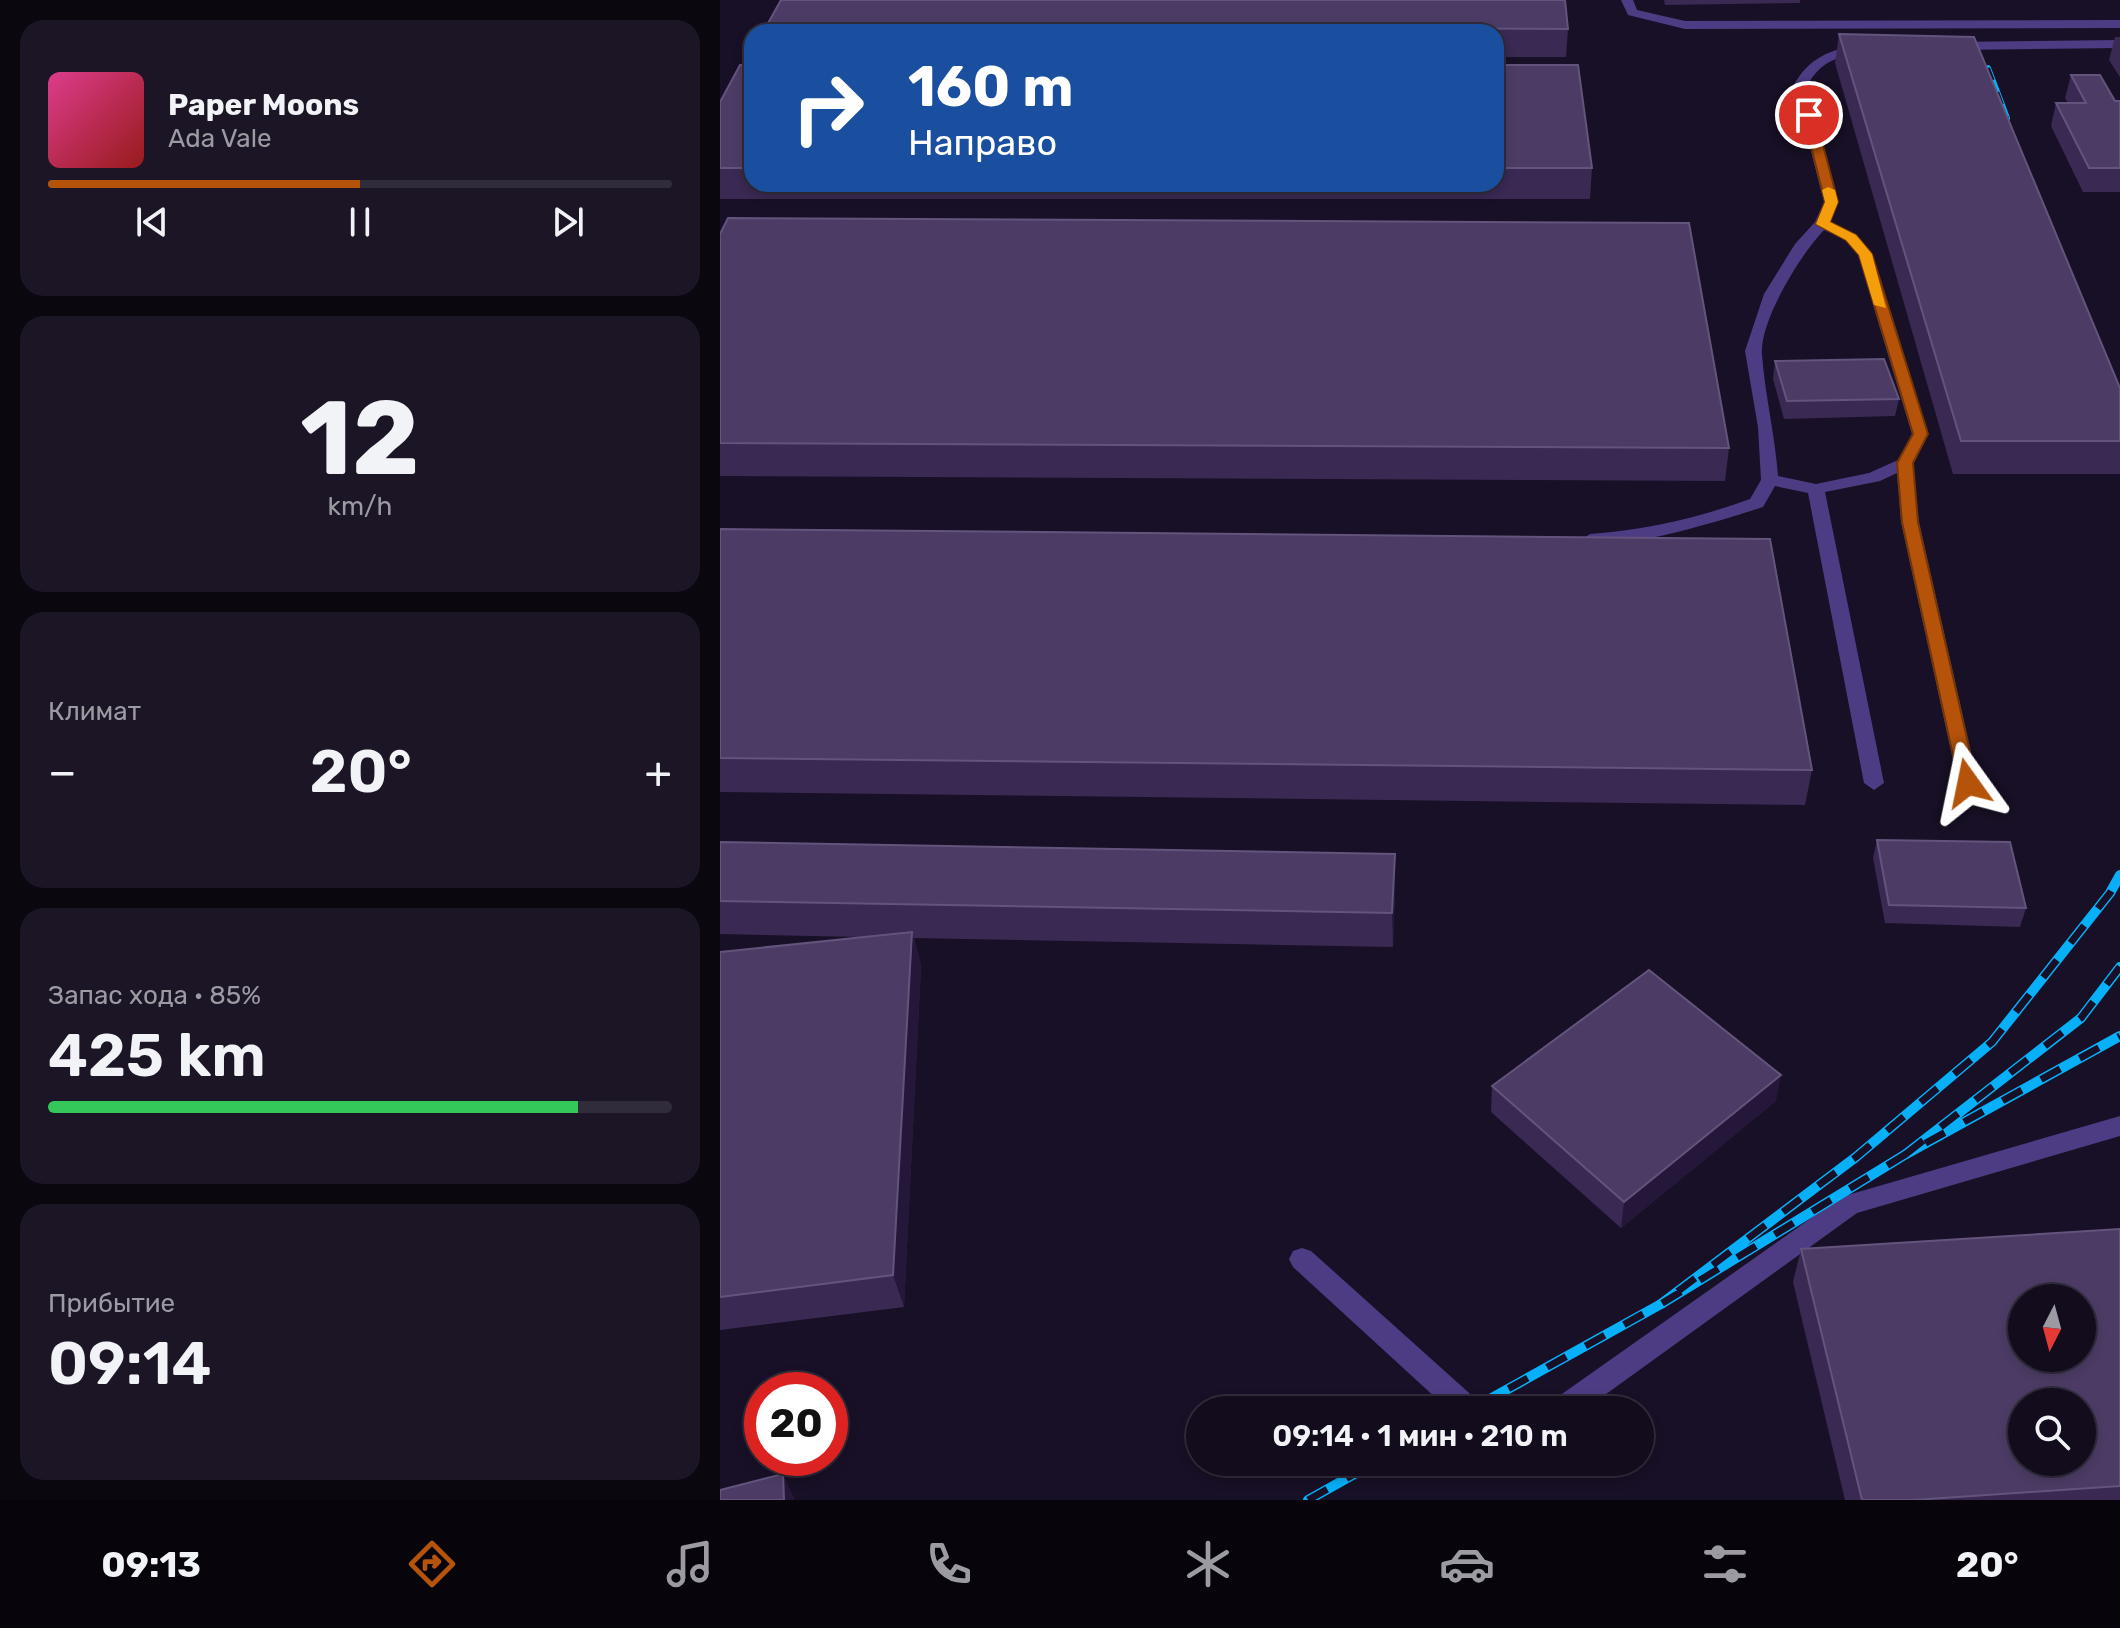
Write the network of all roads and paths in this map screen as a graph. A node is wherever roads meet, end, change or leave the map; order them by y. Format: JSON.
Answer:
{"nodes":[{"id":1,"x":1627,"y":0,"type":"edge"},
{"id":2,"x":2120,"y":24,"type":"edge"},
{"id":3,"x":2120,"y":44,"type":"edge"},
{"id":4,"x":1933,"y":46,"type":"edge"},
{"id":5,"x":1871,"y":47,"type":"edge"},
{"id":6,"x":1822,"y":224,"type":"junction"},
{"id":7,"x":1905,"y":463,"type":"junction"},
{"id":8,"x":1770,"y":480,"type":"junction"},
{"id":9,"x":1816,"y":489,"type":"junction"},
{"id":10,"x":1578,"y":540,"type":"edge"},
{"id":11,"x":1874,"y":783,"type":"dead end"},
{"id":12,"x":1968,"y":783,"type":"dead end"},
{"id":13,"x":2120,"y":1126,"type":"edge"},
{"id":14,"x":1302,"y":1259,"type":"dead end"},
{"id":15,"x":1453,"y":1396,"type":"edge"},
{"id":16,"x":1582,"y":1396,"type":"edge"}],
"edges":[{"from":1,"to":2,"type":"lane"},
{"from":3,"to":4,"type":"lane"},
{"from":5,"to":6,"type":"lane"},
{"from":6,"to":7,"type":"lane"},
{"from":6,"to":8,"type":"lane"},
{"from":7,"to":9,"type":"lane"},
{"from":7,"to":12,"type":"lane"},
{"from":8,"to":9,"type":"lane"},
{"from":8,"to":10,"type":"lane"},
{"from":9,"to":11,"type":"lane"},
{"from":13,"to":16,"type":"lane"},
{"from":14,"to":15,"type":"lane"}]}
